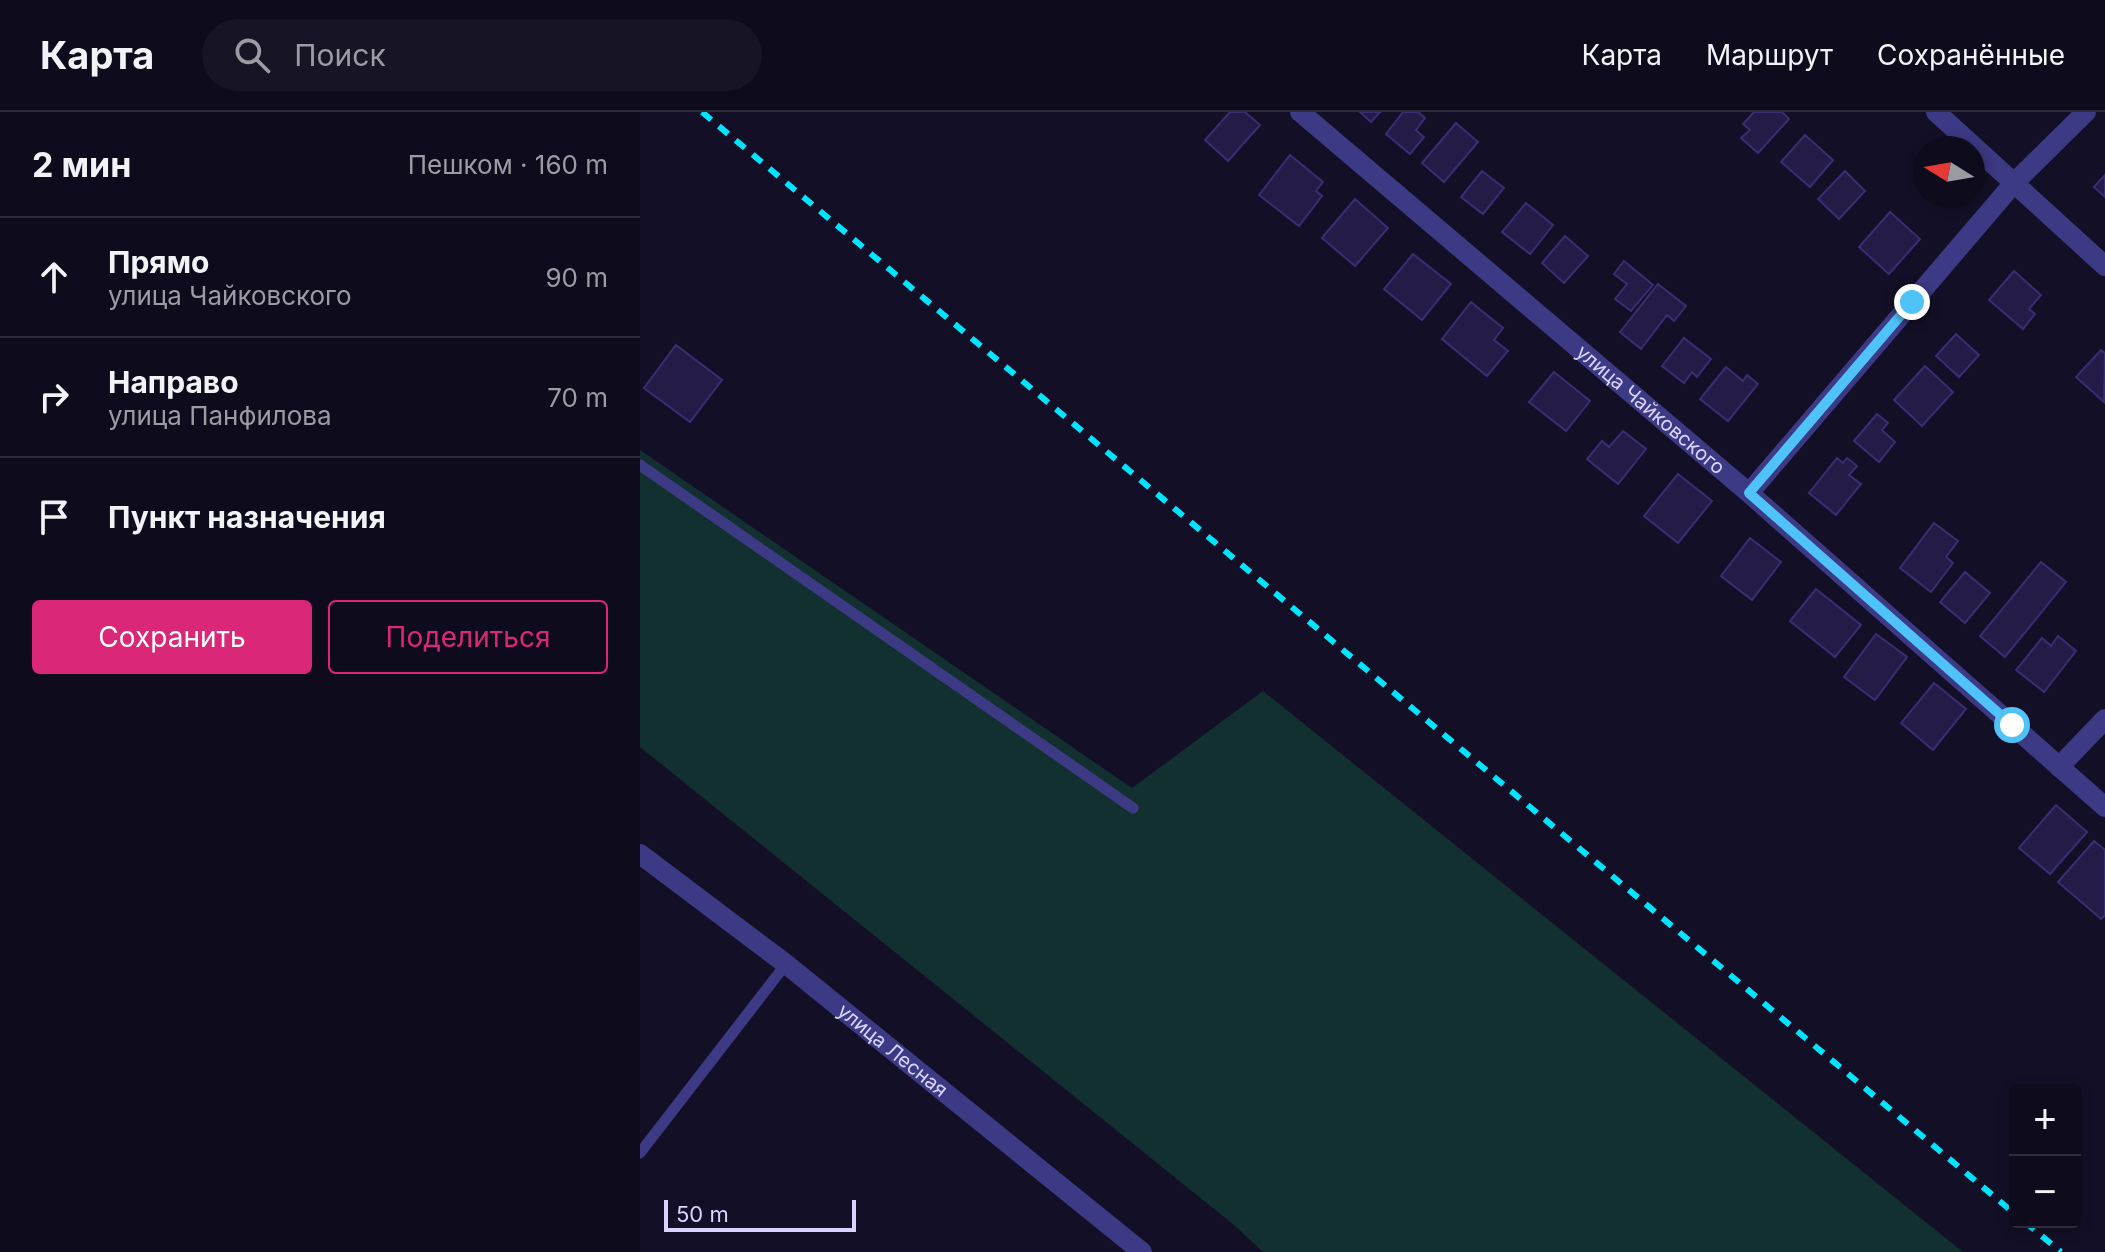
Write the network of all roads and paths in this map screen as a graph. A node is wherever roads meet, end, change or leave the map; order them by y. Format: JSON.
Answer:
{"nodes":[{"id":1,"x":1300,"y":112,"type":"edge"},
{"id":2,"x":1936,"y":112,"type":"edge"},
{"id":3,"x":2086,"y":112,"type":"edge"},
{"id":4,"x":2014,"y":183,"type":"junction"},
{"id":5,"x":2105,"y":266,"type":"edge"},
{"id":6,"x":640,"y":465,"type":"edge"},
{"id":7,"x":1749,"y":493,"type":"junction"},
{"id":8,"x":2105,"y":719,"type":"edge"},
{"id":9,"x":2059,"y":767,"type":"junction"},
{"id":10,"x":2105,"y":807,"type":"edge"},
{"id":11,"x":1133,"y":808,"type":"dead end"},
{"id":12,"x":640,"y":854,"type":"edge"},
{"id":13,"x":786,"y":964,"type":"junction"},
{"id":14,"x":640,"y":1153,"type":"edge"},
{"id":15,"x":1142,"y":1252,"type":"edge"}],
"edges":[{"from":1,"to":7,"type":"street","name":"улица Чайковского"},
{"from":2,"to":4,"type":"street"},
{"from":3,"to":4,"type":"street"},
{"from":4,"to":5,"type":"street"},
{"from":4,"to":7,"type":"street"},
{"from":6,"to":11,"type":"lane"},
{"from":7,"to":9,"type":"street","name":"улица Чайковского"},
{"from":8,"to":9,"type":"street"},
{"from":9,"to":10,"type":"street","name":"улица Чайковского"},
{"from":12,"to":13,"type":"street","name":"улица Лесная"},
{"from":13,"to":14,"type":"lane"},
{"from":13,"to":15,"type":"street","name":"улица Лесная"}]}
